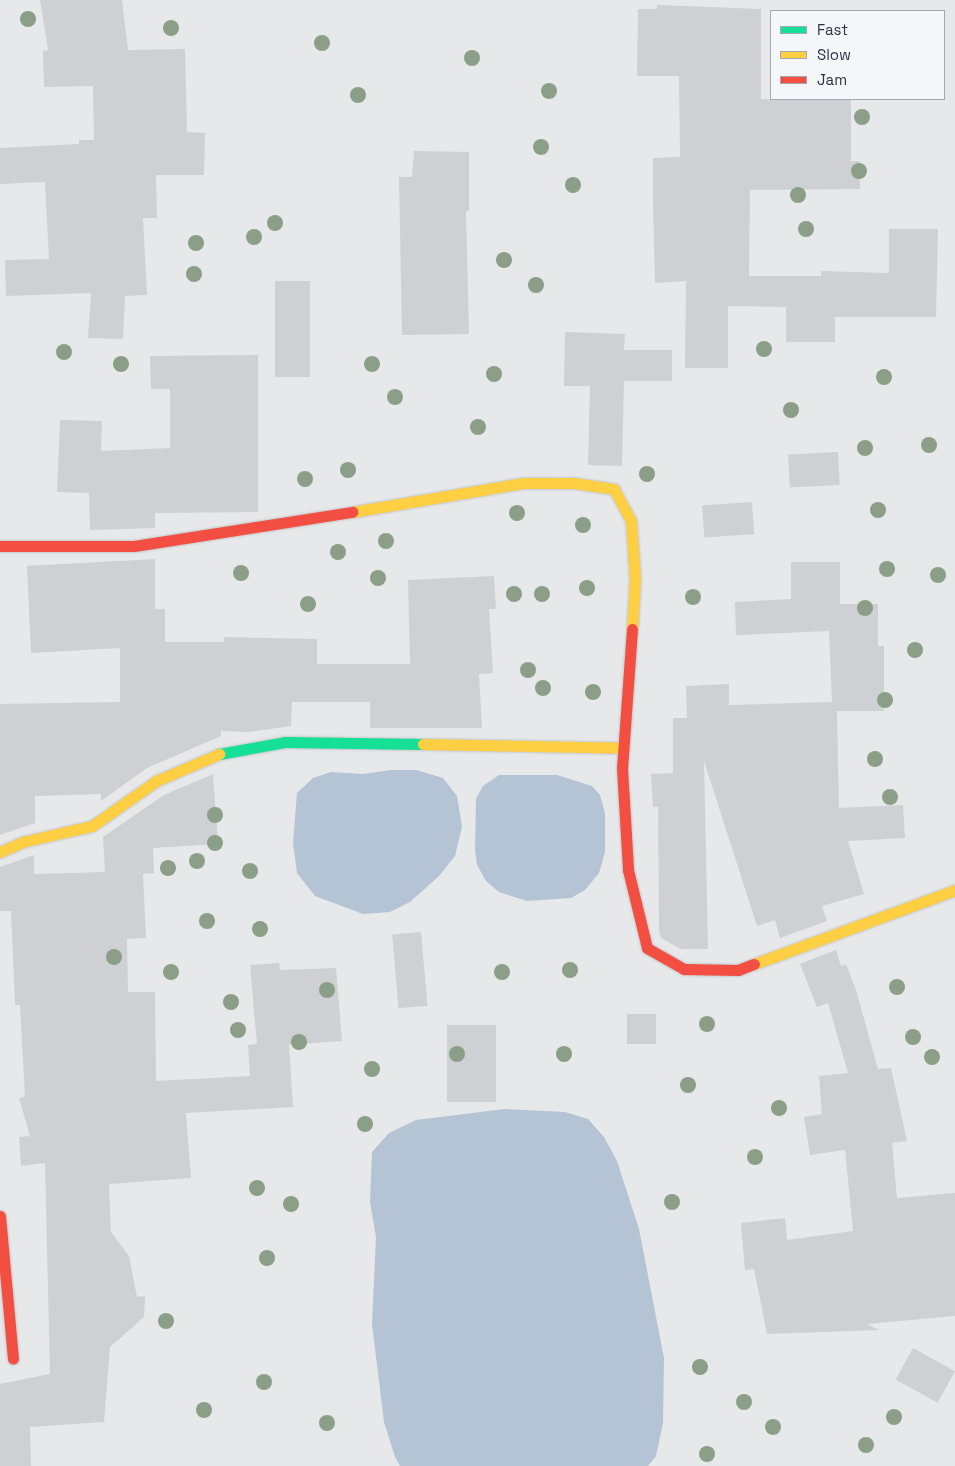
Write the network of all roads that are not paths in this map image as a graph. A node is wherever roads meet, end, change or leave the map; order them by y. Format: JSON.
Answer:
{"nodes":[{"id":1,"x":0,"y":546,"type":"edge"},
{"id":2,"x":624,"y":748,"type":"junction"},
{"id":3,"x":0,"y":852,"type":"edge"},
{"id":4,"x":955,"y":890,"type":"edge"},
{"id":5,"x":0,"y":1216,"type":"edge"},
{"id":6,"x":13,"y":1358,"type":"dead end"}],
"edges":[{"from":1,"to":2,"type":"street"},
{"from":2,"to":3,"type":"street"},
{"from":2,"to":4,"type":"street"},
{"from":5,"to":6,"type":"street"}]}
